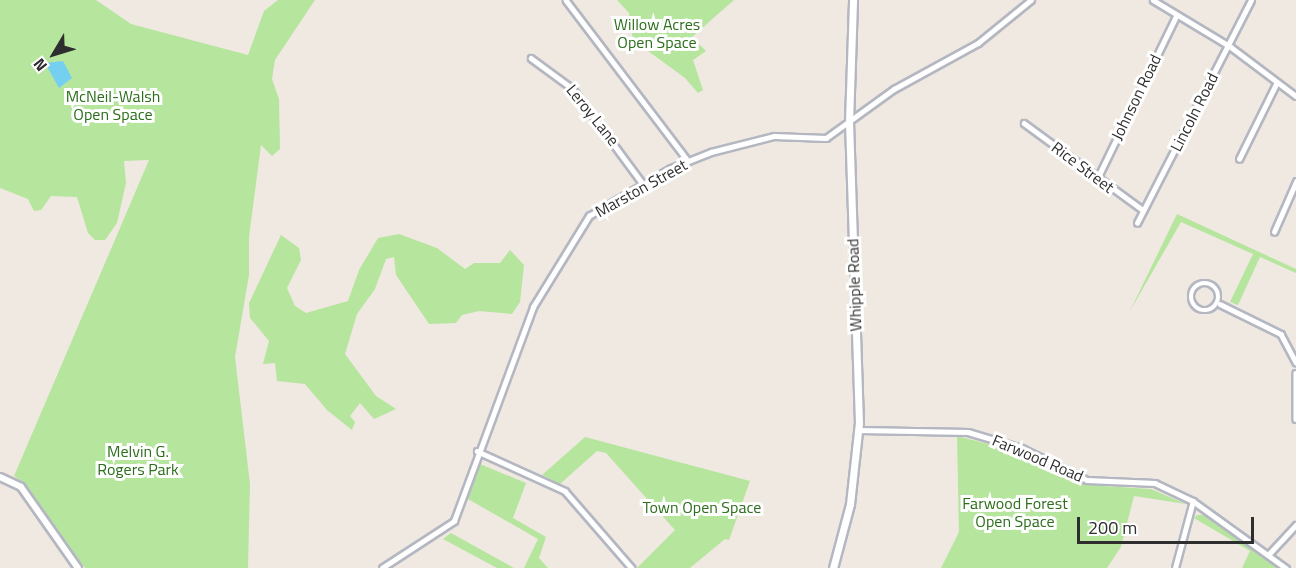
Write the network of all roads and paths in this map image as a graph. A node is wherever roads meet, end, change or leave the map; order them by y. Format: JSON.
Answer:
{"nodes":[{"id":1,"x":566,"y":0,"type":"edge"},
{"id":2,"x":853,"y":0,"type":"edge"},
{"id":3,"x":1031,"y":0,"type":"edge"},
{"id":4,"x":1153,"y":0,"type":"edge"},
{"id":5,"x":1251,"y":0,"type":"edge"},
{"id":6,"x":1176,"y":16,"type":"junction"},
{"id":7,"x":1228,"y":45,"type":"junction"},
{"id":8,"x":531,"y":58,"type":"dead end"},
{"id":9,"x":1276,"y":84,"type":"junction"},
{"id":10,"x":1296,"y":96,"type":"edge"},
{"id":11,"x":849,"y":122,"type":"junction"},
{"id":12,"x":1024,"y":123,"type":"dead end"},
{"id":13,"x":1239,"y":159,"type":"dead end"},
{"id":14,"x":688,"y":161,"type":"junction"},
{"id":15,"x":1097,"y":179,"type":"junction"},
{"id":16,"x":1296,"y":182,"type":"edge"},
{"id":17,"x":643,"y":184,"type":"junction"},
{"id":18,"x":1143,"y":210,"type":"junction"},
{"id":19,"x":1137,"y":224,"type":"dead end"},
{"id":20,"x":1274,"y":232,"type":"dead end"},
{"id":21,"x":1220,"y":304,"type":"junction"},
{"id":22,"x":1296,"y":362,"type":"edge"},
{"id":23,"x":1296,"y":373,"type":"edge"},
{"id":24,"x":1296,"y":419,"type":"edge"},
{"id":25,"x":859,"y":430,"type":"junction"},
{"id":26,"x":477,"y":451,"type":"junction"},
{"id":27,"x":0,"y":477,"type":"edge"},
{"id":28,"x":1193,"y":501,"type":"junction"},
{"id":29,"x":1296,"y":525,"type":"edge"},
{"id":30,"x":1268,"y":555,"type":"junction"},
{"id":31,"x":78,"y":568,"type":"edge"},
{"id":32,"x":382,"y":568,"type":"edge"},
{"id":33,"x":632,"y":568,"type":"edge"},
{"id":34,"x":833,"y":568,"type":"edge"},
{"id":35,"x":1175,"y":568,"type":"edge"},
{"id":36,"x":1286,"y":568,"type":"edge"}],
"edges":[{"from":1,"to":14,"type":"street"},
{"from":2,"to":11,"type":"main road","name":"Whipple Road"},
{"from":3,"to":11,"type":"street","name":"Marston Street"},
{"from":4,"to":6,"type":"street"},
{"from":5,"to":7,"type":"street","name":"Lincoln Road"},
{"from":6,"to":7,"type":"street"},
{"from":6,"to":15,"type":"street","name":"Johnson Road"},
{"from":7,"to":9,"type":"street"},
{"from":7,"to":18,"type":"street","name":"Lincoln Road"},
{"from":8,"to":17,"type":"street","name":"Leroy Lane"},
{"from":9,"to":10,"type":"street"},
{"from":9,"to":13,"type":"street"},
{"from":11,"to":14,"type":"street","name":"Marston Street"},
{"from":11,"to":25,"type":"main road","name":"Whipple Road"},
{"from":12,"to":15,"type":"street","name":"Rice Street"},
{"from":14,"to":17,"type":"street","name":"Marston Street"},
{"from":15,"to":18,"type":"street","name":"Rice Street"},
{"from":16,"to":20,"type":"street"},
{"from":17,"to":26,"type":"street","name":"Marston Street"},
{"from":18,"to":19,"type":"street","name":"Lincoln Road"},
{"from":21,"to":21,"type":"street"},
{"from":21,"to":22,"type":"street"},
{"from":23,"to":24,"type":"street"},
{"from":25,"to":28,"type":"street","name":"Farwood Road"},
{"from":25,"to":34,"type":"main road","name":"Whipple Road"},
{"from":26,"to":32,"type":"street","name":"Marston Street"},
{"from":26,"to":33,"type":"street"},
{"from":27,"to":31,"type":"street"},
{"from":28,"to":30,"type":"street","name":"Farwood Road"},
{"from":28,"to":35,"type":"street"},
{"from":29,"to":30,"type":"street"},
{"from":30,"to":36,"type":"street","name":"Farwood Road"}]}
